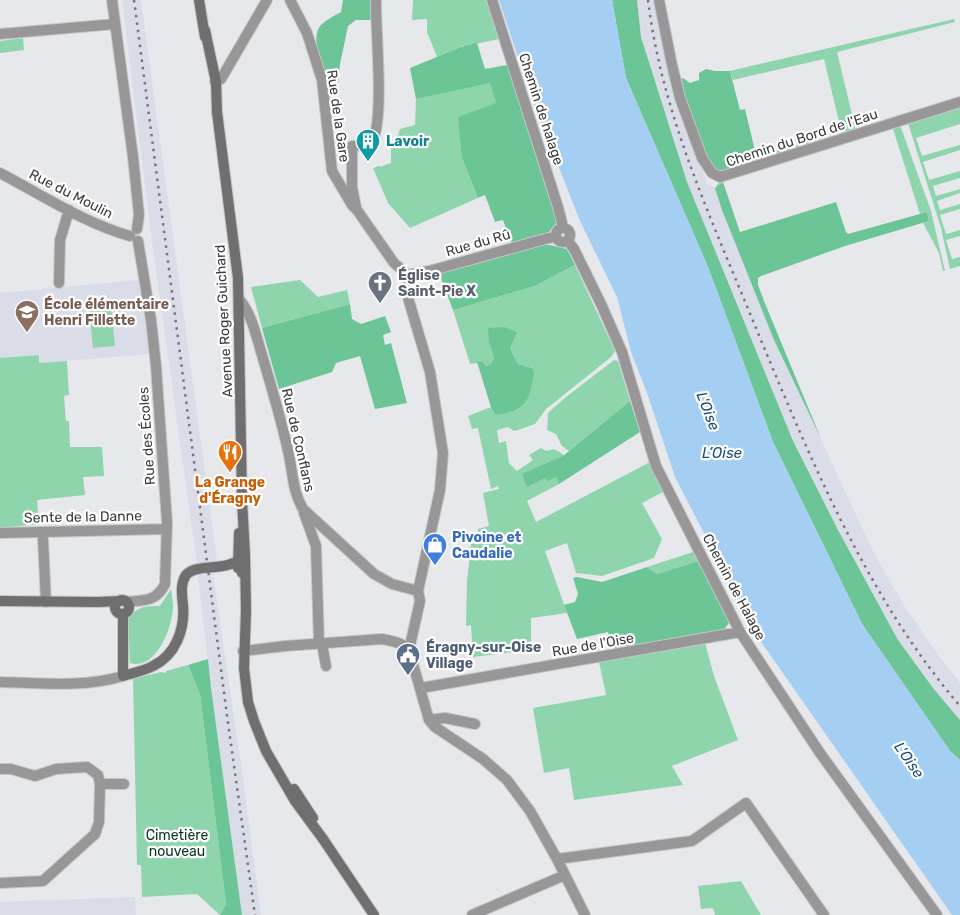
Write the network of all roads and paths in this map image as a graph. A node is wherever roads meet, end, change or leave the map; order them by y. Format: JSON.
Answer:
{"nodes":[{"id":1,"x":112,"y":0,"type":"edge"},
{"id":2,"x":199,"y":0,"type":"edge"},
{"id":3,"x":203,"y":0,"type":"edge"},
{"id":4,"x":267,"y":0,"type":"edge"},
{"id":5,"x":290,"y":0,"type":"edge"},
{"id":6,"x":376,"y":0,"type":"edge"},
{"id":7,"x":492,"y":0,"type":"edge"},
{"id":8,"x":659,"y":0,"type":"edge"},
{"id":9,"x":114,"y":24,"type":"junction"},
{"id":10,"x":204,"y":25,"type":"junction"},
{"id":11,"x":0,"y":34,"type":"edge"},
{"id":12,"x":208,"y":66,"type":"junction"},
{"id":13,"x":216,"y":82,"type":"junction"},
{"id":14,"x":960,"y":102,"type":"edge"},
{"id":15,"x":217,"y":112,"type":"junction"},
{"id":16,"x":0,"y":173,"type":"edge"},
{"id":17,"x":69,"y":210,"type":"junction"},
{"id":18,"x":357,"y":210,"type":"junction"},
{"id":19,"x":563,"y":227,"type":"junction"},
{"id":20,"x":135,"y":236,"type":"junction"},
{"id":21,"x":556,"y":236,"type":"junction"},
{"id":22,"x":568,"y":240,"type":"junction"},
{"id":23,"x":408,"y":275,"type":"junction"},
{"id":24,"x":59,"y":283,"type":"dead end"},
{"id":25,"x":239,"y":299,"type":"junction"},
{"id":26,"x":303,"y":509,"type":"junction"},
{"id":27,"x":167,"y":529,"type":"junction"},
{"id":28,"x":0,"y":533,"type":"edge"},
{"id":29,"x":43,"y":539,"type":"dead end"},
{"id":30,"x":238,"y":565,"type":"junction"},
{"id":31,"x":418,"y":591,"type":"junction"},
{"id":32,"x":0,"y":602,"type":"edge"},
{"id":33,"x":46,"y":602,"type":"junction"},
{"id":34,"x":121,"y":607,"type":"junction"},
{"id":35,"x":740,"y":632,"type":"junction"},
{"id":36,"x":321,"y":644,"type":"junction"},
{"id":37,"x":409,"y":650,"type":"junction"},
{"id":38,"x":244,"y":651,"type":"junction"},
{"id":39,"x":326,"y":666,"type":"dead end"},
{"id":40,"x":123,"y":676,"type":"junction"},
{"id":41,"x":0,"y":682,"type":"edge"},
{"id":42,"x":421,"y":688,"type":"junction"},
{"id":43,"x":429,"y":720,"type":"junction"},
{"id":44,"x":475,"y":724,"type":"dead end"},
{"id":45,"x":0,"y":769,"type":"edge"},
{"id":46,"x":100,"y":784,"type":"junction"},
{"id":47,"x":124,"y":784,"type":"dead end"},
{"id":48,"x":557,"y":859,"type":"junction"},
{"id":49,"x":564,"y":875,"type":"junction"},
{"id":50,"x":0,"y":883,"type":"edge"},
{"id":51,"x":374,"y":915,"type":"edge"},
{"id":52,"x":472,"y":915,"type":"edge"},
{"id":53,"x":585,"y":915,"type":"edge"},
{"id":54,"x":824,"y":915,"type":"edge"},
{"id":55,"x":937,"y":915,"type":"edge"}],
"edges":[{"from":1,"to":9,"type":"street","name":"Rue des Écoles"},
{"from":2,"to":10,"type":"main road","name":"Avenue Roger Guichard"},
{"from":3,"to":10,"type":"main road","name":"Avenue Roger Guichard"},
{"from":4,"to":13,"type":"street"},
{"from":5,"to":18,"type":"street","name":"Rue de la Gare"},
{"from":6,"to":18,"type":"street"},
{"from":7,"to":19,"type":"street","name":"Chemin de halage"},
{"from":8,"to":14,"type":"street","name":"Chemin du Bord de l'Eau"},
{"from":9,"to":11,"type":"street"},
{"from":9,"to":20,"type":"street","name":"Rue des Écoles"},
{"from":10,"to":12,"type":"main road","name":"Avenue Roger Guichard"},
{"from":10,"to":13,"type":"main road","name":"Avenue Roger Guichard"},
{"from":12,"to":13,"type":"main road"},
{"from":12,"to":15,"type":"main road","name":"Avenue Roger Guichard"},
{"from":13,"to":15,"type":"main road","name":"Avenue Roger Guichard"},
{"from":15,"to":25,"type":"main road","name":"Avenue Roger Guichard"},
{"from":16,"to":17,"type":"street","name":"Rue du Moulin"},
{"from":17,"to":20,"type":"street","name":"Rue du Moulin"},
{"from":17,"to":24,"type":"street"},
{"from":18,"to":23,"type":"street","name":"Rue de la Gare"},
{"from":19,"to":21,"type":"street"},
{"from":19,"to":22,"type":"street"},
{"from":20,"to":27,"type":"street","name":"Rue des Écoles"},
{"from":21,"to":22,"type":"street"},
{"from":21,"to":23,"type":"street","name":"Rue du Rû"},
{"from":22,"to":35,"type":"street","name":"Chemin de Halage"},
{"from":23,"to":31,"type":"street"},
{"from":25,"to":26,"type":"street","name":"Rue de Conflans"},
{"from":25,"to":30,"type":"main road","name":"Avenue Roger Guichard"},
{"from":26,"to":31,"type":"street","name":"Rue de Conflans"},
{"from":26,"to":36,"type":"street"},
{"from":27,"to":28,"type":"street","name":"Sente de la Danne"},
{"from":27,"to":34,"type":"street","name":"Rue des Écoles"},
{"from":29,"to":33,"type":"street","name":"Sente de la Danne"},
{"from":30,"to":38,"type":"main road","name":"Avenue Roger Guichard"},
{"from":30,"to":38,"type":"main road","name":"Avenue Roger Guichard"},
{"from":30,"to":40,"type":"main road"},
{"from":31,"to":37,"type":"street"},
{"from":32,"to":33,"type":"main road"},
{"from":33,"to":34,"type":"main road"},
{"from":34,"to":40,"type":"main road"},
{"from":35,"to":42,"type":"street","name":"Rue de l'Oise"},
{"from":35,"to":55,"type":"street","name":"Chemin de Halage"},
{"from":36,"to":37,"type":"street"},
{"from":36,"to":38,"type":"street"},
{"from":36,"to":39,"type":"street"},
{"from":37,"to":42,"type":"street"},
{"from":38,"to":51,"type":"main road","name":"Avenue Roger Guichard"},
{"from":40,"to":41,"type":"street"},
{"from":42,"to":43,"type":"street"},
{"from":43,"to":44,"type":"street"},
{"from":43,"to":48,"type":"street"},
{"from":45,"to":46,"type":"street"},
{"from":46,"to":47,"type":"street"},
{"from":46,"to":50,"type":"street"},
{"from":48,"to":49,"type":"street"},
{"from":48,"to":54,"type":"street"},
{"from":49,"to":52,"type":"street"},
{"from":49,"to":53,"type":"street"}]}
